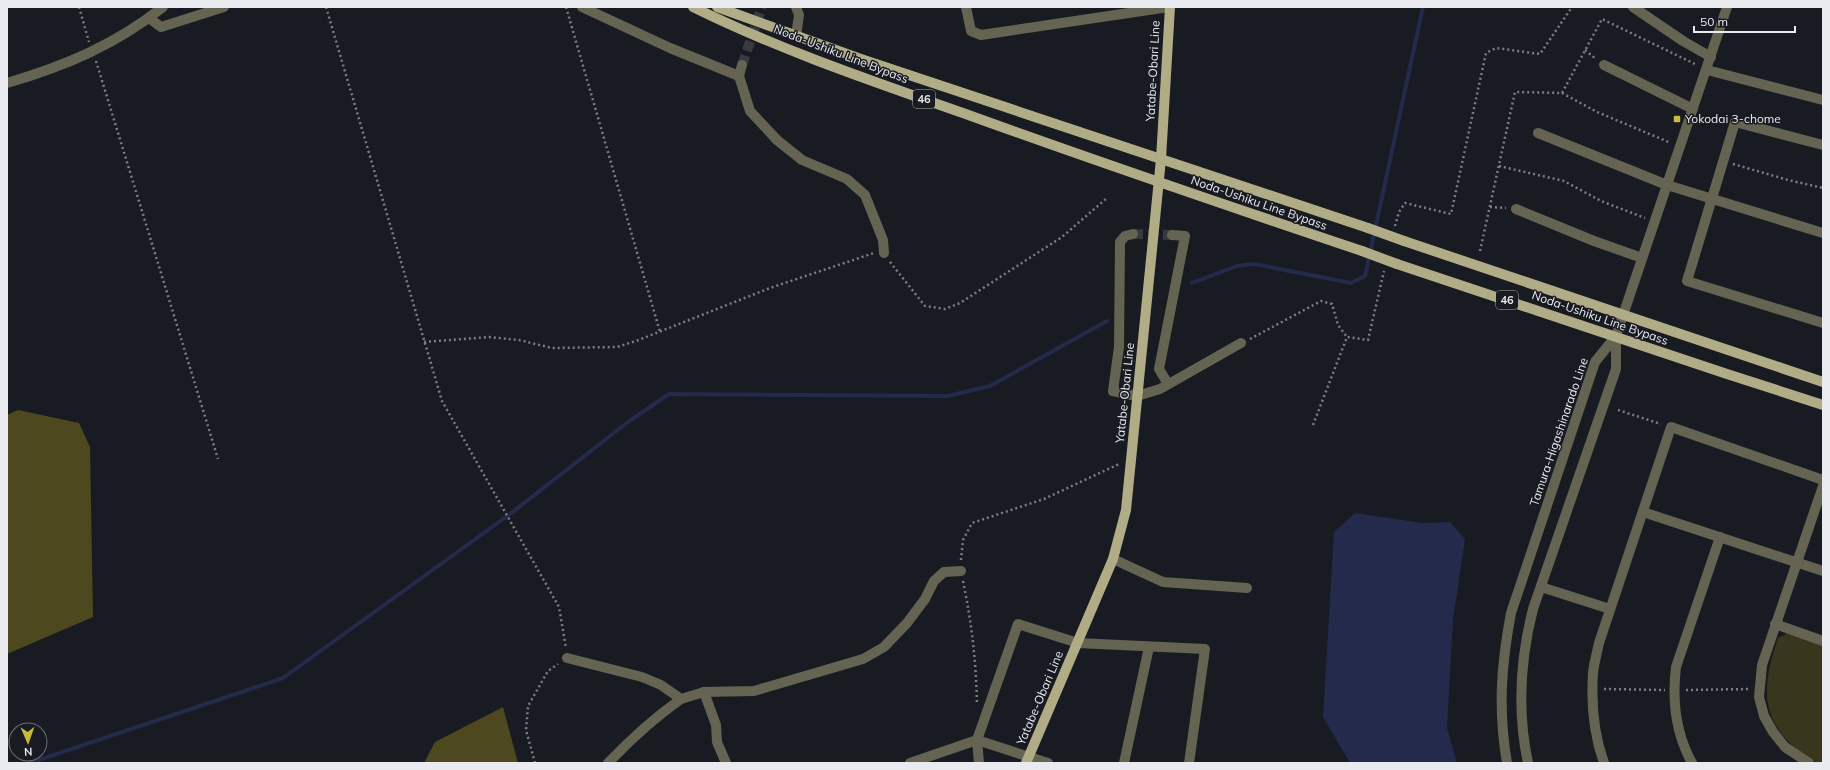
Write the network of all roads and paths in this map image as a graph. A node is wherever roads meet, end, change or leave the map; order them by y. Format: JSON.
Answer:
{"nodes":[{"id":1,"x":79,"y":7,"type":"edge"},
{"id":2,"x":163,"y":7,"type":"edge"},
{"id":3,"x":224,"y":7,"type":"edge"},
{"id":4,"x":326,"y":7,"type":"edge"},
{"id":5,"x":566,"y":7,"type":"edge"},
{"id":6,"x":582,"y":7,"type":"edge"},
{"id":7,"x":693,"y":7,"type":"edge"},
{"id":8,"x":717,"y":7,"type":"edge"},
{"id":9,"x":796,"y":7,"type":"edge"},
{"id":10,"x":966,"y":7,"type":"edge"},
{"id":11,"x":1170,"y":7,"type":"edge"},
{"id":12,"x":1572,"y":7,"type":"edge"},
{"id":13,"x":1633,"y":7,"type":"edge"},
{"id":14,"x":1728,"y":7,"type":"edge"},
{"id":15,"x":149,"y":18,"type":"junction"},
{"id":16,"x":796,"y":36,"type":"junction"},
{"id":17,"x":93,"y":52,"type":"junction"},
{"id":18,"x":1711,"y":57,"type":"junction"},
{"id":19,"x":742,"y":65,"type":"tunnel mouth"},
{"id":20,"x":1604,"y":65,"type":"dead end"},
{"id":21,"x":1707,"y":70,"type":"junction"},
{"id":22,"x":739,"y":76,"type":"junction"},
{"id":23,"x":7,"y":83,"type":"edge"},
{"id":24,"x":1562,"y":93,"type":"junction"},
{"id":25,"x":1823,"y":100,"type":"edge"},
{"id":26,"x":1693,"y":108,"type":"junction"},
{"id":27,"x":1538,"y":133,"type":"dead end"},
{"id":28,"x":1823,"y":146,"type":"edge"},
{"id":29,"x":1680,"y":147,"type":"junction"},
{"id":30,"x":1161,"y":159,"type":"junction"},
{"id":31,"x":1724,"y":161,"type":"junction"},
{"id":32,"x":1499,"y":166,"type":"junction"},
{"id":33,"x":1159,"y":183,"type":"junction"},
{"id":34,"x":1668,"y":185,"type":"junction"},
{"id":35,"x":1823,"y":188,"type":"edge"},
{"id":36,"x":1107,"y":198,"type":"dead end"},
{"id":37,"x":1713,"y":199,"type":"junction"},
{"id":38,"x":1490,"y":207,"type":"junction"},
{"id":39,"x":1516,"y":209,"type":"joint"},
{"id":40,"x":1655,"y":221,"type":"junction"},
{"id":41,"x":1395,"y":227,"type":"dead end"},
{"id":42,"x":1823,"y":233,"type":"edge"},
{"id":43,"x":1133,"y":234,"type":"tunnel mouth"},
{"id":44,"x":1172,"y":235,"type":"tunnel mouth"},
{"id":45,"x":1480,"y":251,"type":"dead end"},
{"id":46,"x":884,"y":253,"type":"junction"},
{"id":47,"x":1642,"y":258,"type":"junction"},
{"id":48,"x":1386,"y":265,"type":"dead end"},
{"id":49,"x":1623,"y":315,"type":"junction"},
{"id":50,"x":1823,"y":323,"type":"edge"},
{"id":51,"x":660,"y":332,"type":"junction"},
{"id":52,"x":1616,"y":336,"type":"junction"},
{"id":53,"x":1347,"y":337,"type":"junction"},
{"id":54,"x":424,"y":342,"type":"junction"},
{"id":55,"x":1241,"y":343,"type":"joint"},
{"id":56,"x":1823,"y":382,"type":"edge"},
{"id":57,"x":1168,"y":384,"type":"junction"},
{"id":58,"x":1137,"y":396,"type":"junction"},
{"id":59,"x":1823,"y":405,"type":"edge"},
{"id":60,"x":1618,"y":410,"type":"dead end"},
{"id":61,"x":1313,"y":425,"type":"dead end"},
{"id":62,"x":1671,"y":427,"type":"junction"},
{"id":63,"x":1131,"y":456,"type":"junction"},
{"id":64,"x":218,"y":459,"type":"dead end"},
{"id":65,"x":1823,"y":480,"type":"edge"},
{"id":66,"x":1823,"y":486,"type":"edge"},
{"id":67,"x":1642,"y":512,"type":"junction"},
{"id":68,"x":1720,"y":537,"type":"junction"},
{"id":69,"x":1113,"y":559,"type":"junction"},
{"id":70,"x":1796,"y":562,"type":"junction"},
{"id":71,"x":961,"y":571,"type":"junction"},
{"id":72,"x":1823,"y":571,"type":"edge"},
{"id":73,"x":1541,"y":587,"type":"junction"},
{"id":74,"x":1247,"y":588,"type":"dead end"},
{"id":75,"x":1610,"y":608,"type":"junction"},
{"id":76,"x":1776,"y":624,"type":"junction"},
{"id":77,"x":1823,"y":640,"type":"edge"},
{"id":78,"x":1078,"y":643,"type":"junction"},
{"id":79,"x":1149,"y":647,"type":"junction"},
{"id":80,"x":568,"y":658,"type":"junction"},
{"id":81,"x":704,"y":692,"type":"junction"},
{"id":82,"x":681,"y":699,"type":"junction"},
{"id":83,"x":977,"y":709,"type":"dead end"},
{"id":84,"x":977,"y":740,"type":"junction"},
{"id":85,"x":1028,"y":760,"type":"edge"},
{"id":86,"x":535,"y":763,"type":"edge"},
{"id":87,"x":608,"y":763,"type":"edge"},
{"id":88,"x":726,"y":763,"type":"edge"},
{"id":89,"x":910,"y":763,"type":"edge"},
{"id":90,"x":979,"y":763,"type":"edge"},
{"id":91,"x":1048,"y":763,"type":"edge"},
{"id":92,"x":1124,"y":763,"type":"edge"},
{"id":93,"x":1189,"y":763,"type":"edge"},
{"id":94,"x":1507,"y":763,"type":"edge"},
{"id":95,"x":1528,"y":763,"type":"edge"},
{"id":96,"x":1604,"y":763,"type":"edge"},
{"id":97,"x":1692,"y":763,"type":"edge"},
{"id":98,"x":1809,"y":763,"type":"edge"}],
"edges":[{"from":1,"to":17,"type":"path"},
{"from":2,"to":15,"type":"street"},
{"from":3,"to":15,"type":"street"},
{"from":4,"to":54,"type":"path"},
{"from":5,"to":51,"type":"path"},
{"from":6,"to":22,"type":"street"},
{"from":7,"to":33,"type":"main road","name":"Noda-Ushiku Line Bypass","number":"46"},
{"from":8,"to":16,"type":"main road","name":"Noda-Ushiku Line Bypass","number":"46"},
{"from":9,"to":16,"type":"street"},
{"from":10,"to":11,"type":"street"},
{"from":11,"to":30,"type":"main road","name":"Yatabe-Obari Line"},
{"from":12,"to":41,"type":"path"},
{"from":13,"to":18,"type":"street"},
{"from":14,"to":18,"type":"street"},
{"from":15,"to":17,"type":"street"},
{"from":16,"to":30,"type":"main road","name":"Noda-Ushiku Line Bypass","number":"46"},
{"from":17,"to":23,"type":"street"},
{"from":17,"to":64,"type":"path"},
{"from":18,"to":21,"type":"street"},
{"from":19,"to":22,"type":"street"},
{"from":20,"to":26,"type":"street"},
{"from":21,"to":24,"type":"path"},
{"from":21,"to":25,"type":"street"},
{"from":21,"to":26,"type":"street"},
{"from":22,"to":46,"type":"street"},
{"from":24,"to":29,"type":"path"},
{"from":24,"to":32,"type":"path"},
{"from":26,"to":29,"type":"street"},
{"from":27,"to":34,"type":"street"},
{"from":28,"to":31,"type":"street"},
{"from":29,"to":34,"type":"street"},
{"from":30,"to":33,"type":"main road","name":"Yatabe-Obari Line"},
{"from":30,"to":49,"type":"main road","name":"Noda-Ushiku Line Bypass","number":"46","bridge":true},
{"from":31,"to":35,"type":"path"},
{"from":31,"to":37,"type":"street"},
{"from":32,"to":38,"type":"path"},
{"from":32,"to":40,"type":"path"},
{"from":33,"to":52,"type":"main road","name":"Noda-Ushiku Line Bypass","number":"46","bridge":true},
{"from":33,"to":58,"type":"main road","name":"Yatabe-Obari Line"},
{"from":34,"to":37,"type":"street"},
{"from":34,"to":40,"type":"street"},
{"from":36,"to":46,"type":"path"},
{"from":37,"to":42,"type":"street"},
{"from":37,"to":50,"type":"street"},
{"from":38,"to":39,"type":"path"},
{"from":38,"to":45,"type":"path"},
{"from":39,"to":47,"type":"street"},
{"from":40,"to":47,"type":"street"},
{"from":43,"to":58,"type":"street"},
{"from":44,"to":57,"type":"street"},
{"from":46,"to":51,"type":"path"},
{"from":47,"to":49,"type":"street"},
{"from":48,"to":53,"type":"path"},
{"from":49,"to":52,"type":"street"},
{"from":49,"to":56,"type":"main road","name":"Noda-Ushiku Line Bypass","number":"46"},
{"from":51,"to":54,"type":"path"},
{"from":52,"to":59,"type":"main road","name":"Noda-Ushiku Line Bypass","number":"46"},
{"from":52,"to":73,"type":"street"},
{"from":52,"to":94,"type":"street","name":"Tamura-Higashinarado Line"},
{"from":53,"to":55,"type":"path"},
{"from":53,"to":61,"type":"path"},
{"from":54,"to":80,"type":"path"},
{"from":55,"to":57,"type":"street"},
{"from":57,"to":58,"type":"street"},
{"from":58,"to":63,"type":"main road","name":"Yatabe-Obari Line"},
{"from":60,"to":62,"type":"path"},
{"from":62,"to":65,"type":"street"},
{"from":62,"to":67,"type":"street"},
{"from":63,"to":69,"type":"main road","name":"Yatabe-Obari Line"},
{"from":63,"to":71,"type":"path"},
{"from":66,"to":70,"type":"street"},
{"from":67,"to":68,"type":"street"},
{"from":67,"to":75,"type":"street"},
{"from":68,"to":70,"type":"street"},
{"from":68,"to":97,"type":"street"},
{"from":69,"to":74,"type":"street"},
{"from":69,"to":78,"type":"main road","name":"Yatabe-Obari Line"},
{"from":70,"to":72,"type":"street"},
{"from":70,"to":76,"type":"street"},
{"from":71,"to":81,"type":"street"},
{"from":71,"to":83,"type":"path"},
{"from":73,"to":75,"type":"street"},
{"from":73,"to":95,"type":"street"},
{"from":75,"to":96,"type":"street"},
{"from":76,"to":77,"type":"street"},
{"from":76,"to":98,"type":"street"},
{"from":78,"to":79,"type":"street"},
{"from":78,"to":84,"type":"street"},
{"from":78,"to":85,"type":"main road","name":"Yatabe-Obari Line"},
{"from":79,"to":92,"type":"street"},
{"from":79,"to":93,"type":"street"},
{"from":80,"to":82,"type":"street"},
{"from":80,"to":86,"type":"path"},
{"from":81,"to":82,"type":"street"},
{"from":81,"to":88,"type":"street"},
{"from":82,"to":87,"type":"street"},
{"from":84,"to":85,"type":"street"},
{"from":84,"to":89,"type":"street"},
{"from":84,"to":90,"type":"street"},
{"from":85,"to":91,"type":"street"}]}
